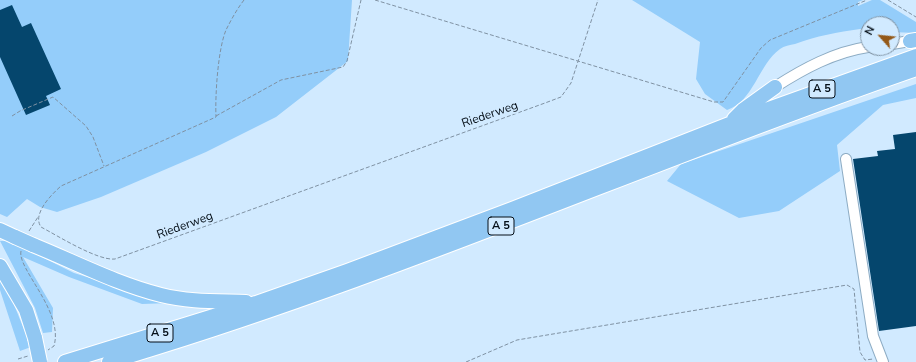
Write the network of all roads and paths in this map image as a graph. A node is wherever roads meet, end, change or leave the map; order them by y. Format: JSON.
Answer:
{"nodes":[{"id":1,"x":244,"y":0,"type":"edge"},
{"id":2,"x":361,"y":0,"type":"edge"},
{"id":3,"x":375,"y":0,"type":"edge"},
{"id":4,"x":598,"y":0,"type":"edge"},
{"id":5,"x":867,"y":0,"type":"edge"},
{"id":6,"x":888,"y":0,"type":"edge"},
{"id":7,"x":916,"y":17,"type":"edge"},
{"id":8,"x":913,"y":40,"type":"edge"},
{"id":9,"x":900,"y":42,"type":"edge"},
{"id":10,"x":860,"y":48,"type":"edge"},
{"id":11,"x":916,"y":56,"type":"edge"},
{"id":12,"x":578,"y":60,"type":"junction"},
{"id":13,"x":916,"y":69,"type":"edge"},
{"id":14,"x":774,"y":87,"type":"joint"},
{"id":15,"x":12,"y":116,"type":"dead end"},
{"id":16,"x":216,"y":116,"type":"junction"},
{"id":17,"x":730,"y":125,"type":"junction"},
{"id":18,"x":846,"y":159,"type":"dead end"},
{"id":19,"x":104,"y":166,"type":"junction"},
{"id":20,"x":38,"y":217,"type":"junction"},
{"id":21,"x":0,"y":230,"type":"edge"},
{"id":22,"x":25,"y":240,"type":"junction"},
{"id":23,"x":0,"y":266,"type":"edge"},
{"id":24,"x":256,"y":303,"type":"junction"},
{"id":25,"x":38,"y":356,"type":"edge"},
{"id":26,"x":18,"y":359,"type":"dead end"},
{"id":27,"x":883,"y":360,"type":"edge"},
{"id":28,"x":65,"y":362,"type":"edge"},
{"id":29,"x":109,"y":362,"type":"edge"},
{"id":30,"x":466,"y":362,"type":"edge"}],
"edges":[{"from":1,"to":16,"type":"path"},
{"from":2,"to":16,"type":"path"},
{"from":3,"to":12,"type":"path"},
{"from":4,"to":12,"type":"path","name":"Riederweg"},
{"from":5,"to":12,"type":"path"},
{"from":6,"to":7,"type":"path"},
{"from":8,"to":9,"type":"lane"},
{"from":10,"to":14,"type":"lane"},
{"from":11,"to":17,"type":"highway","number":"A 5"},
{"from":12,"to":20,"type":"path","name":"Riederweg"},
{"from":13,"to":29,"type":"highway","number":"A 5"},
{"from":14,"to":17,"type":"highway"},
{"from":15,"to":19,"type":"path"},
{"from":16,"to":19,"type":"path"},
{"from":17,"to":24,"type":"highway","number":"A 5"},
{"from":18,"to":27,"type":"lane"},
{"from":19,"to":20,"type":"path"},
{"from":20,"to":22,"type":"path"},
{"from":21,"to":22,"type":"highway"},
{"from":22,"to":24,"type":"highway"},
{"from":22,"to":25,"type":"path"},
{"from":23,"to":25,"type":"highway","bridge":true},
{"from":24,"to":28,"type":"highway","number":"A 5"},
{"from":25,"to":26,"type":"path"},
{"from":27,"to":30,"type":"path"}]}
